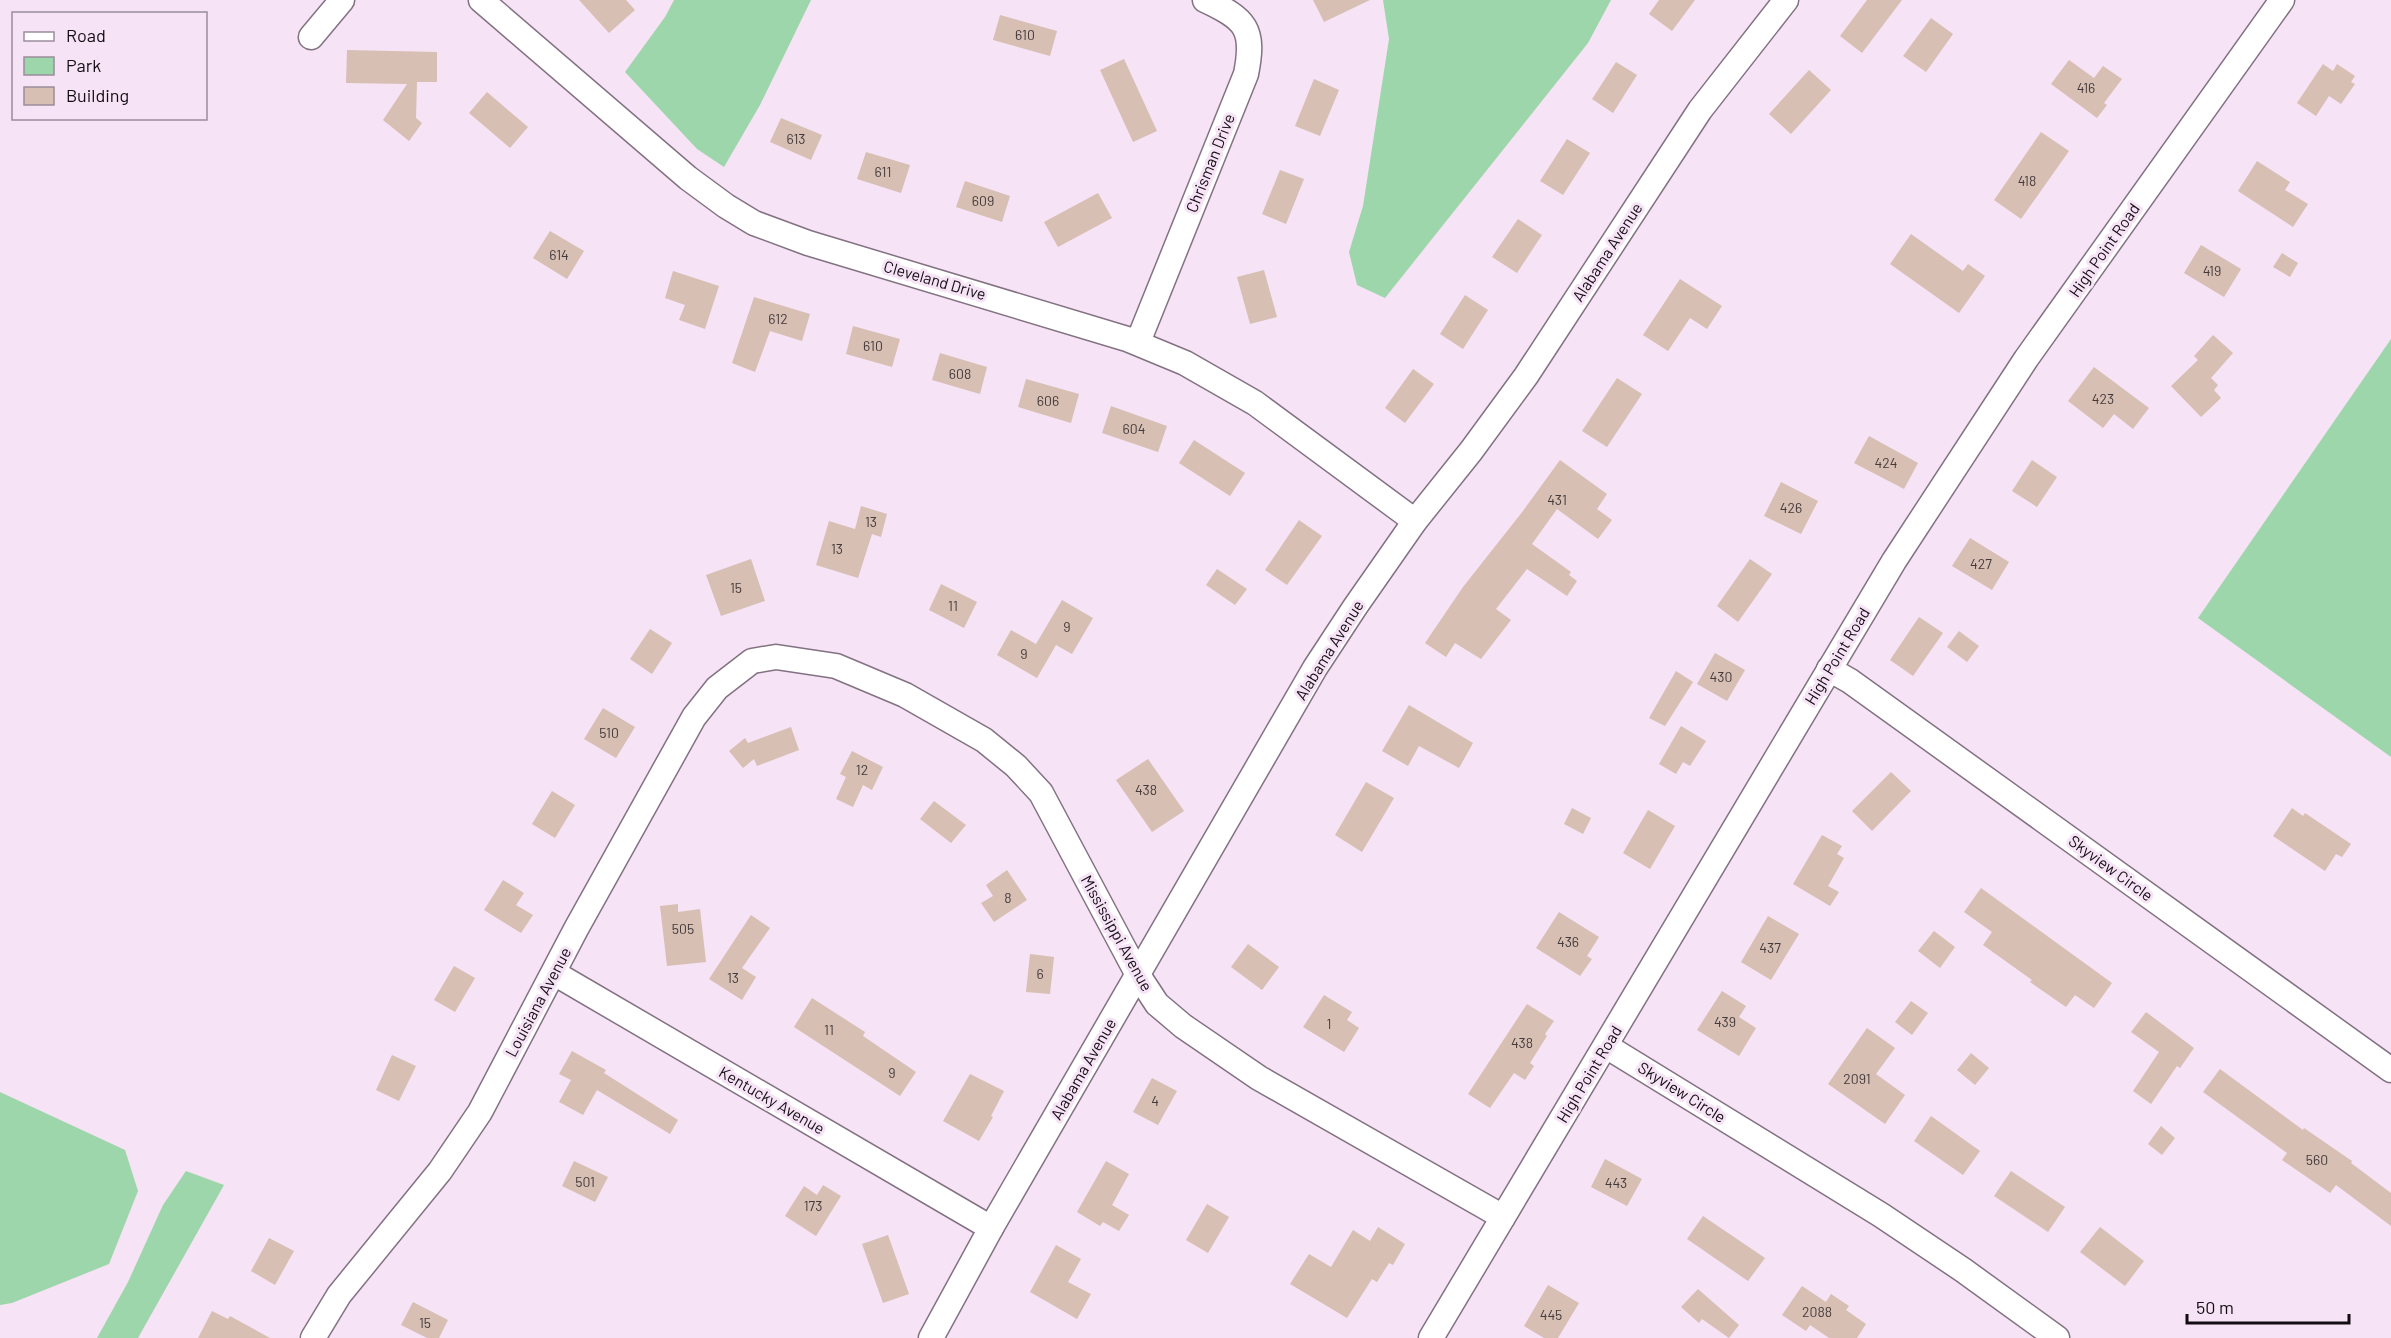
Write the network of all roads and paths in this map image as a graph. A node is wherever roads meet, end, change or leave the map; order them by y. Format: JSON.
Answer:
{"nodes":[{"id":1,"x":342,"y":0,"type":"edge"},
{"id":2,"x":481,"y":0,"type":"edge"},
{"id":3,"x":1206,"y":0,"type":"edge"},
{"id":4,"x":1786,"y":0,"type":"edge"},
{"id":5,"x":2282,"y":0,"type":"edge"},
{"id":6,"x":311,"y":37,"type":"dead end"},
{"id":7,"x":1137,"y":342,"type":"junction"},
{"id":8,"x":1414,"y":520,"type":"junction"},
{"id":9,"x":752,"y":661,"type":"joint"},
{"id":10,"x":1829,"y":669,"type":"junction"},
{"id":11,"x":554,"y":973,"type":"junction"},
{"id":12,"x":1138,"y":975,"type":"junction"},
{"id":13,"x":1606,"y":1046,"type":"junction"},
{"id":14,"x":2391,"y":1070,"type":"edge"},
{"id":15,"x":1503,"y":1217,"type":"junction"},
{"id":16,"x":991,"y":1228,"type":"junction"},
{"id":17,"x":313,"y":1338,"type":"edge"},
{"id":18,"x":931,"y":1338,"type":"edge"},
{"id":19,"x":1431,"y":1338,"type":"edge"},
{"id":20,"x":2057,"y":1338,"type":"edge"}],
"edges":[{"from":1,"to":6,"type":"street"},
{"from":2,"to":7,"type":"street","name":"Cleveland Drive"},
{"from":3,"to":7,"type":"street","name":"Chrisman Drive"},
{"from":4,"to":8,"type":"street","name":"Alabama Avenue"},
{"from":5,"to":10,"type":"street","name":"High Point Road"},
{"from":7,"to":8,"type":"street","name":"Cleveland Drive"},
{"from":8,"to":12,"type":"street","name":"Alabama Avenue"},
{"from":9,"to":11,"type":"street","name":"Louisiana Avenue"},
{"from":9,"to":12,"type":"street","name":"Mississippi Avenue"},
{"from":10,"to":13,"type":"street","name":"High Point Road"},
{"from":10,"to":14,"type":"street","name":"Skyview Circle"},
{"from":11,"to":16,"type":"street","name":"Kentucky Avenue"},
{"from":11,"to":17,"type":"street","name":"Louisiana Avenue"},
{"from":12,"to":15,"type":"street","name":"Mississippi Avenue"},
{"from":12,"to":16,"type":"street","name":"Alabama Avenue"},
{"from":13,"to":15,"type":"street","name":"High Point Road"},
{"from":13,"to":20,"type":"street","name":"Skyview Circle"},
{"from":15,"to":19,"type":"street","name":"High Point Road"},
{"from":16,"to":18,"type":"street","name":"Alabama Avenue"}]}
